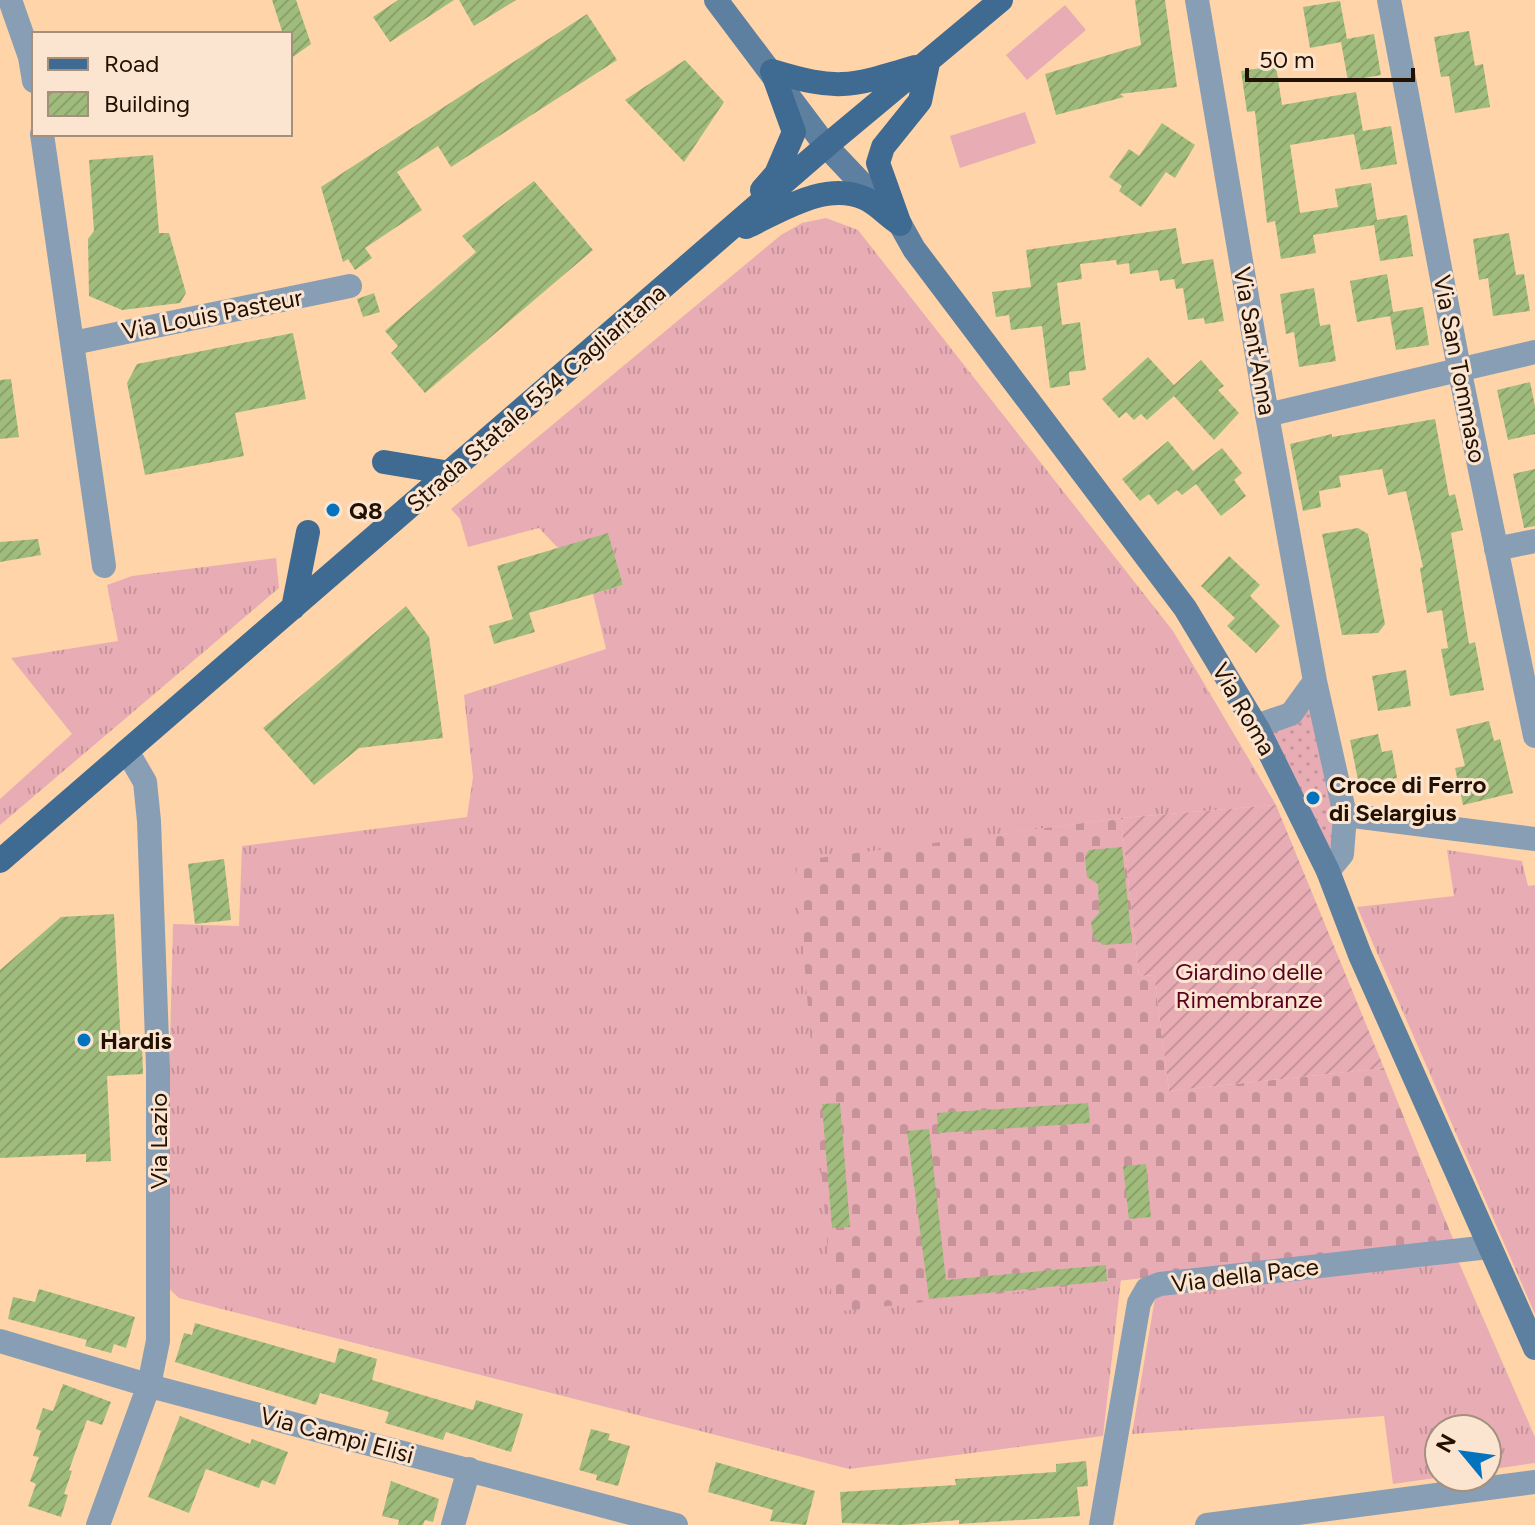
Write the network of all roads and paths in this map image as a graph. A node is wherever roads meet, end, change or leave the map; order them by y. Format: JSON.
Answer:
{"nodes":[{"id":1,"x":10,"y":0,"type":"edge"},
{"id":2,"x":716,"y":0,"type":"edge"},
{"id":3,"x":1001,"y":0,"type":"edge"},
{"id":4,"x":1197,"y":0,"type":"edge"},
{"id":5,"x":1389,"y":0,"type":"edge"},
{"id":6,"x":928,"y":63,"type":"junction"},
{"id":7,"x":32,"y":69,"type":"edge"},
{"id":8,"x":772,"y":71,"type":"junction"},
{"id":9,"x":42,"y":136,"type":"edge"},
{"id":10,"x":826,"y":146,"type":"junction"},
{"id":11,"x":900,"y":224,"type":"junction"},
{"id":12,"x":718,"y":240,"type":"junction"},
{"id":13,"x":350,"y":286,"type":"dead end"},
{"id":14,"x":73,"y":343,"type":"junction"},
{"id":15,"x":1535,"y":352,"type":"edge"},
{"id":16,"x":1459,"y":368,"type":"junction"},
{"id":17,"x":1267,"y":415,"type":"junction"},
{"id":18,"x":384,"y":462,"type":"dead end"},
{"id":19,"x":450,"y":473,"type":"junction"},
{"id":20,"x":308,"y":532,"type":"dead end"},
{"id":21,"x":1535,"y":541,"type":"edge"},
{"id":22,"x":1496,"y":549,"type":"junction"},
{"id":23,"x":104,"y":566,"type":"dead end"},
{"id":24,"x":293,"y":608,"type":"junction"},
{"id":25,"x":1315,"y":681,"type":"junction"},
{"id":26,"x":1256,"y":726,"type":"junction"},
{"id":27,"x":1535,"y":736,"type":"edge"},
{"id":28,"x":127,"y":751,"type":"junction"},
{"id":29,"x":1345,"y":815,"type":"junction"},
{"id":30,"x":1535,"y":839,"type":"edge"},
{"id":31,"x":0,"y":861,"type":"edge"},
{"id":32,"x":1335,"y":862,"type":"junction"},
{"id":33,"x":1489,"y":1247,"type":"junction"},
{"id":34,"x":0,"y":1341,"type":"edge"},
{"id":35,"x":1535,"y":1348,"type":"edge"},
{"id":36,"x":149,"y":1385,"type":"junction"},
{"id":37,"x":469,"y":1469,"type":"junction"},
{"id":38,"x":1535,"y":1482,"type":"edge"},
{"id":39,"x":98,"y":1525,"type":"edge"},
{"id":40,"x":453,"y":1525,"type":"edge"},
{"id":41,"x":676,"y":1525,"type":"edge"},
{"id":42,"x":1101,"y":1525,"type":"edge"},
{"id":43,"x":1207,"y":1525,"type":"edge"}],
"edges":[{"from":1,"to":7,"type":"street"},
{"from":2,"to":8,"type":"main road","name":"Via Roma"},
{"from":3,"to":6,"type":"main road","name":"Strada Statale 554 Cagliaritana"},
{"from":4,"to":17,"type":"street","name":"Via Sant'Anna"},
{"from":5,"to":16,"type":"street","name":"Via San Tommaso"},
{"from":6,"to":8,"type":"main road"},
{"from":6,"to":10,"type":"main road","name":"Strada Statale 554 Cagliaritana"},
{"from":6,"to":11,"type":"main road"},
{"from":8,"to":10,"type":"main road","name":"Via Roma"},
{"from":8,"to":12,"type":"main road"},
{"from":9,"to":14,"type":"street"},
{"from":10,"to":11,"type":"main road","name":"Via Roma"},
{"from":10,"to":12,"type":"main road","name":"Strada Statale 554 Cagliaritana"},
{"from":11,"to":12,"type":"main road"},
{"from":11,"to":26,"type":"main road","name":"Via Roma"},
{"from":12,"to":19,"type":"main road","name":"Strada Statale 554 Cagliaritana"},
{"from":13,"to":14,"type":"street","name":"Via Louis Pasteur"},
{"from":14,"to":23,"type":"street"},
{"from":15,"to":16,"type":"street"},
{"from":16,"to":17,"type":"street"},
{"from":16,"to":22,"type":"street","name":"Via San Tommaso"},
{"from":17,"to":25,"type":"street","name":"Via Sant'Anna"},
{"from":18,"to":19,"type":"main road"},
{"from":19,"to":24,"type":"main road","name":"Strada Statale 554 Cagliaritana"},
{"from":20,"to":24,"type":"main road"},
{"from":21,"to":22,"type":"street"},
{"from":22,"to":27,"type":"street","name":"Via San Tommaso"},
{"from":24,"to":28,"type":"main road","name":"Strada Statale 554 Cagliaritana"},
{"from":25,"to":26,"type":"street"},
{"from":25,"to":29,"type":"street","name":"Via Sant'Anna"},
{"from":26,"to":32,"type":"main road","name":"Via Roma"},
{"from":28,"to":31,"type":"main road","name":"Strada Statale 554 Cagliaritana"},
{"from":28,"to":36,"type":"street","name":"Via Lazio"},
{"from":29,"to":30,"type":"street"},
{"from":29,"to":32,"type":"street","name":"Via Sant'Anna"},
{"from":32,"to":33,"type":"main road","name":"Via Roma"},
{"from":33,"to":35,"type":"main road","name":"Via Roma"},
{"from":33,"to":42,"type":"street","name":"Via della Pace"},
{"from":34,"to":36,"type":"street","name":"Via Campi Elisi"},
{"from":36,"to":37,"type":"street","name":"Via Campi Elisi"},
{"from":36,"to":39,"type":"street","name":"Via Lazio"},
{"from":37,"to":40,"type":"street"},
{"from":37,"to":41,"type":"street","name":"Via Campi Elisi"},
{"from":38,"to":43,"type":"street"}]}
